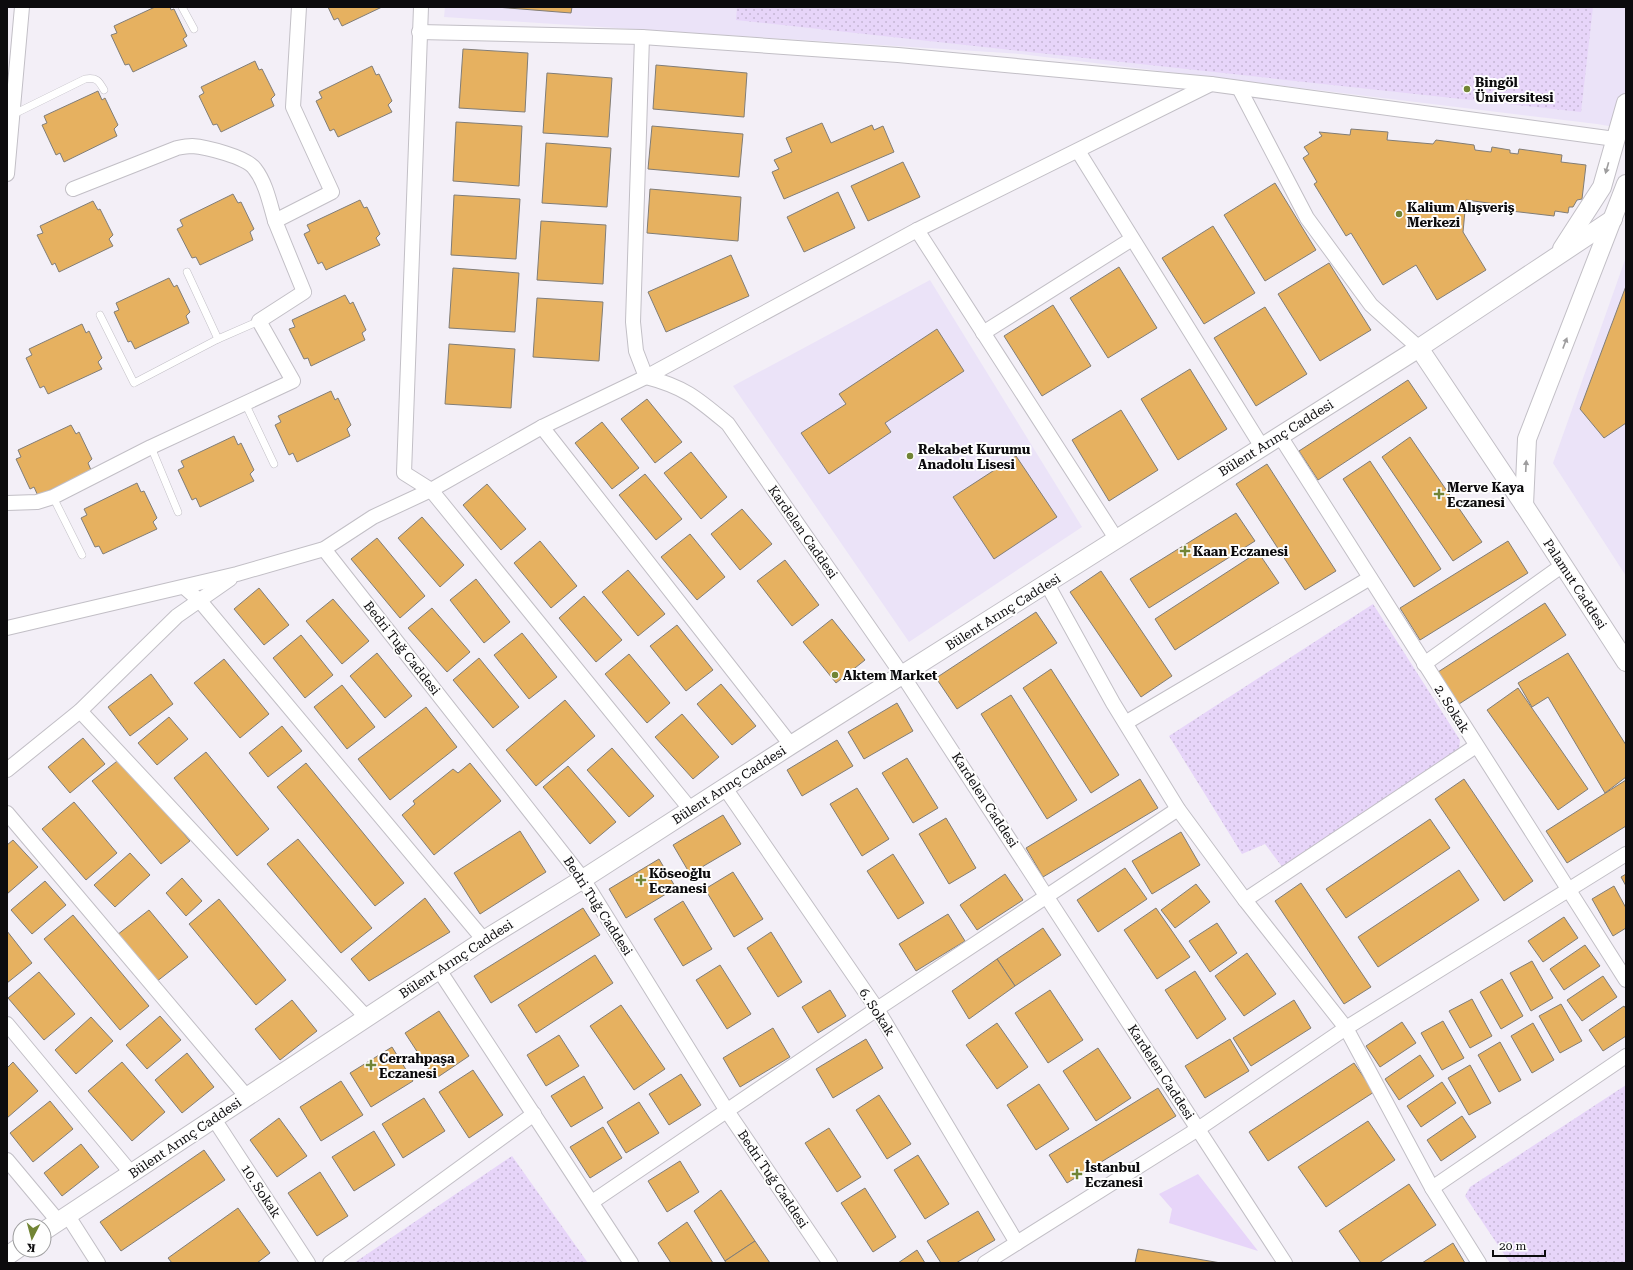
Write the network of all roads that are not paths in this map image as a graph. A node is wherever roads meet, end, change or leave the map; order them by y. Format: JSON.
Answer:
{"nodes":[{"id":1,"x":22,"y":7,"type":"edge"},
{"id":2,"x":182,"y":7,"type":"edge"},
{"id":3,"x":299,"y":7,"type":"edge"},
{"id":4,"x":421,"y":7,"type":"edge"},
{"id":5,"x":194,"y":29,"type":"dead end"},
{"id":6,"x":419,"y":32,"type":"junction"},
{"id":7,"x":642,"y":37,"type":"junction"},
{"id":8,"x":1210,"y":84,"type":"junction"},
{"id":9,"x":1240,"y":88,"type":"junction"},
{"id":10,"x":104,"y":90,"type":"dead end"},
{"id":11,"x":1626,"y":103,"type":"edge"},
{"id":12,"x":12,"y":115,"type":"junction"},
{"id":13,"x":1615,"y":139,"type":"junction"},
{"id":14,"x":1078,"y":151,"type":"junction"},
{"id":15,"x":7,"y":174,"type":"edge"},
{"id":16,"x":1626,"y":184,"type":"edge"},
{"id":17,"x":73,"y":189,"type":"dead end"},
{"id":18,"x":1613,"y":219,"type":"junction"},
{"id":19,"x":275,"y":221,"type":"junction"},
{"id":20,"x":917,"y":230,"type":"junction"},
{"id":21,"x":1132,"y":239,"type":"junction"},
{"id":22,"x":1558,"y":254,"type":"junction"},
{"id":23,"x":186,"y":272,"type":"dead end"},
{"id":24,"x":100,"y":315,"type":"dead end"},
{"id":25,"x":259,"y":321,"type":"junction"},
{"id":26,"x":983,"y":333,"type":"junction"},
{"id":27,"x":218,"y":339,"type":"junction"},
{"id":28,"x":1419,"y":348,"type":"junction"},
{"id":29,"x":646,"y":377,"type":"junction"},
{"id":30,"x":245,"y":403,"type":"junction"},
{"id":31,"x":542,"y":427,"type":"junction"},
{"id":32,"x":1280,"y":436,"type":"junction"},
{"id":33,"x":151,"y":447,"type":"junction"},
{"id":34,"x":1262,"y":447,"type":"junction"},
{"id":35,"x":274,"y":464,"type":"dead end"},
{"id":36,"x":431,"y":490,"type":"junction"},
{"id":37,"x":53,"y":497,"type":"junction"},
{"id":38,"x":7,"y":503,"type":"edge"},
{"id":39,"x":1524,"y":505,"type":"junction"},
{"id":40,"x":178,"y":512,"type":"dead end"},
{"id":41,"x":1117,"y":540,"type":"junction"},
{"id":42,"x":324,"y":549,"type":"junction"},
{"id":43,"x":82,"y":555,"type":"dead end"},
{"id":44,"x":1563,"y":565,"type":"junction"},
{"id":45,"x":237,"y":574,"type":"junction"},
{"id":46,"x":1370,"y":578,"type":"junction"},
{"id":47,"x":1047,"y":584,"type":"junction"},
{"id":48,"x":184,"y":587,"type":"junction"},
{"id":49,"x":200,"y":601,"type":"junction"},
{"id":50,"x":7,"y":628,"type":"edge"},
{"id":51,"x":1626,"y":662,"type":"edge"},
{"id":52,"x":1424,"y":664,"type":"junction"},
{"id":53,"x":903,"y":676,"type":"junction"},
{"id":54,"x":80,"y":710,"type":"junction"},
{"id":55,"x":1126,"y":722,"type":"junction"},
{"id":56,"x":791,"y":745,"type":"junction"},
{"id":57,"x":1476,"y":746,"type":"junction"},
{"id":58,"x":7,"y":770,"type":"edge"},
{"id":59,"x":725,"y":788,"type":"junction"},
{"id":60,"x":1178,"y":809,"type":"junction"},
{"id":61,"x":691,"y":810,"type":"junction"},
{"id":62,"x":7,"y":814,"type":"edge"},
{"id":63,"x":1626,"y":854,"type":"edge"},
{"id":64,"x":583,"y":880,"type":"junction"},
{"id":65,"x":1568,"y":891,"type":"junction"},
{"id":66,"x":1047,"y":896,"type":"junction"},
{"id":67,"x":1245,"y":900,"type":"junction"},
{"id":68,"x":484,"y":940,"type":"junction"},
{"id":69,"x":439,"y":970,"type":"junction"},
{"id":70,"x":1626,"y":980,"type":"edge"},
{"id":71,"x":877,"y":1009,"type":"junction"},
{"id":72,"x":367,"y":1018,"type":"junction"},
{"id":73,"x":7,"y":1024,"type":"edge"},
{"id":74,"x":1346,"y":1028,"type":"junction"},
{"id":75,"x":1626,"y":1056,"type":"edge"},
{"id":76,"x":247,"y":1097,"type":"junction"},
{"id":77,"x":726,"y":1111,"type":"junction"},
{"id":78,"x":534,"y":1114,"type":"junction"},
{"id":79,"x":214,"y":1119,"type":"junction"},
{"id":80,"x":1198,"y":1129,"type":"junction"},
{"id":81,"x":7,"y":1160,"type":"edge"},
{"id":82,"x":132,"y":1174,"type":"junction"},
{"id":83,"x":1432,"y":1188,"type":"junction"},
{"id":84,"x":592,"y":1202,"type":"junction"},
{"id":85,"x":57,"y":1223,"type":"edge"},
{"id":86,"x":1017,"y":1243,"type":"junction"},
{"id":87,"x":98,"y":1263,"type":"edge"},
{"id":88,"x":308,"y":1263,"type":"edge"},
{"id":89,"x":330,"y":1263,"type":"edge"},
{"id":90,"x":631,"y":1263,"type":"edge"},
{"id":91,"x":830,"y":1263,"type":"edge"},
{"id":92,"x":985,"y":1263,"type":"edge"},
{"id":93,"x":1285,"y":1263,"type":"edge"},
{"id":94,"x":1479,"y":1263,"type":"edge"}],
"edges":[{"from":1,"to":12,"type":"street"},
{"from":2,"to":5,"type":"lane"},
{"from":3,"to":19,"type":"street"},
{"from":4,"to":6,"type":"street"},
{"from":6,"to":7,"type":"street"},
{"from":6,"to":36,"type":"street"},
{"from":7,"to":8,"type":"street"},
{"from":7,"to":29,"type":"street"},
{"from":8,"to":9,"type":"street"},
{"from":8,"to":14,"type":"street"},
{"from":9,"to":13,"type":"street"},
{"from":9,"to":28,"type":"street"},
{"from":10,"to":12,"type":"lane"},
{"from":11,"to":13,"type":"street"},
{"from":12,"to":15,"type":"street"},
{"from":13,"to":22,"type":"street","one_way":true},
{"from":14,"to":20,"type":"street"},
{"from":14,"to":21,"type":"street"},
{"from":16,"to":18,"type":"street"},
{"from":17,"to":19,"type":"street"},
{"from":18,"to":22,"type":"street","name":"Bülent Arınç Caddesi"},
{"from":39,"to":18,"type":"street","one_way":true},
{"from":19,"to":25,"type":"street"},
{"from":20,"to":26,"type":"street"},
{"from":20,"to":29,"type":"street"},
{"from":21,"to":26,"type":"street"},
{"from":21,"to":34,"type":"street"},
{"from":22,"to":28,"type":"street","name":"Bülent Arınç Caddesi"},
{"from":23,"to":27,"type":"lane"},
{"from":24,"to":27,"type":"lane"},
{"from":25,"to":27,"type":"lane"},
{"from":25,"to":30,"type":"street"},
{"from":26,"to":41,"type":"street"},
{"from":28,"to":32,"type":"street","name":"Bülent Arınç Caddesi"},
{"from":28,"to":39,"type":"street","name":"Palamut Caddesi"},
{"from":29,"to":31,"type":"street"},
{"from":29,"to":53,"type":"street","name":"Kardelen Caddesi"},
{"from":30,"to":33,"type":"street"},
{"from":30,"to":35,"type":"lane"},
{"from":31,"to":36,"type":"street"},
{"from":31,"to":56,"type":"street"},
{"from":32,"to":34,"type":"street","name":"Bülent Arınç Caddesi"},
{"from":32,"to":46,"type":"street","name":"2. Sokak"},
{"from":33,"to":37,"type":"street"},
{"from":33,"to":40,"type":"lane"},
{"from":34,"to":41,"type":"street","name":"Bülent Arınç Caddesi"},
{"from":36,"to":42,"type":"street"},
{"from":36,"to":61,"type":"street"},
{"from":37,"to":38,"type":"street"},
{"from":37,"to":43,"type":"lane"},
{"from":39,"to":44,"type":"street","name":"Palamut Caddesi"},
{"from":41,"to":47,"type":"street","name":"Bülent Arınç Caddesi"},
{"from":42,"to":45,"type":"street"},
{"from":42,"to":64,"type":"street","name":"Bedri Tuğ Caddesi"},
{"from":44,"to":51,"type":"street","name":"Palamut Caddesi"},
{"from":44,"to":52,"type":"street"},
{"from":45,"to":48,"type":"street"},
{"from":45,"to":49,"type":"street"},
{"from":46,"to":52,"type":"street","name":"2. Sokak"},
{"from":46,"to":55,"type":"street"},
{"from":47,"to":53,"type":"street","name":"Bülent Arınç Caddesi"},
{"from":47,"to":55,"type":"street"},
{"from":48,"to":49,"type":"street"},
{"from":48,"to":50,"type":"street"},
{"from":49,"to":54,"type":"street"},
{"from":49,"to":68,"type":"street"},
{"from":52,"to":57,"type":"street","name":"2. Sokak"},
{"from":53,"to":56,"type":"street","name":"Bülent Arınç Caddesi"},
{"from":53,"to":66,"type":"street","name":"Kardelen Caddesi"},
{"from":54,"to":58,"type":"street"},
{"from":54,"to":72,"type":"street"},
{"from":55,"to":60,"type":"street"},
{"from":56,"to":59,"type":"street","name":"Bülent Arınç Caddesi"},
{"from":57,"to":65,"type":"street","name":"2. Sokak"},
{"from":57,"to":67,"type":"street"},
{"from":59,"to":61,"type":"street","name":"Bülent Arınç Caddesi"},
{"from":59,"to":71,"type":"street","name":"6. Sokak"},
{"from":60,"to":66,"type":"street"},
{"from":60,"to":67,"type":"street"},
{"from":61,"to":64,"type":"street","name":"Bülent Arınç Caddesi"},
{"from":62,"to":76,"type":"street"},
{"from":63,"to":65,"type":"street"},
{"from":64,"to":68,"type":"street","name":"Bülent Arınç Caddesi"},
{"from":64,"to":77,"type":"street","name":"Bedri Tuğ Caddesi"},
{"from":65,"to":70,"type":"street","name":"2. Sokak"},
{"from":65,"to":74,"type":"street"},
{"from":66,"to":71,"type":"street"},
{"from":66,"to":80,"type":"street","name":"Kardelen Caddesi"},
{"from":67,"to":74,"type":"street"},
{"from":68,"to":69,"type":"street","name":"Bülent Arınç Caddesi"},
{"from":69,"to":72,"type":"street","name":"Bülent Arınç Caddesi"},
{"from":69,"to":78,"type":"street"},
{"from":71,"to":77,"type":"street"},
{"from":71,"to":86,"type":"street","name":"6. Sokak"},
{"from":72,"to":76,"type":"street","name":"Bülent Arınç Caddesi"},
{"from":73,"to":82,"type":"street"},
{"from":74,"to":80,"type":"street"},
{"from":74,"to":83,"type":"street"},
{"from":75,"to":83,"type":"street"},
{"from":76,"to":79,"type":"street","name":"Bülent Arınç Caddesi"},
{"from":77,"to":84,"type":"street"},
{"from":77,"to":91,"type":"street","name":"Bedri Tuğ Caddesi"},
{"from":78,"to":84,"type":"street"},
{"from":78,"to":89,"type":"street"},
{"from":79,"to":82,"type":"street","name":"Bülent Arınç Caddesi"},
{"from":79,"to":88,"type":"street","name":"10. Sokak"},
{"from":80,"to":86,"type":"street"},
{"from":80,"to":93,"type":"street","name":"Kardelen Caddesi"},
{"from":81,"to":85,"type":"street"},
{"from":82,"to":85,"type":"street","name":"Bülent Arınç Caddesi"},
{"from":83,"to":94,"type":"street"},
{"from":84,"to":90,"type":"street"},
{"from":85,"to":87,"type":"street"},
{"from":86,"to":92,"type":"street"}]}
